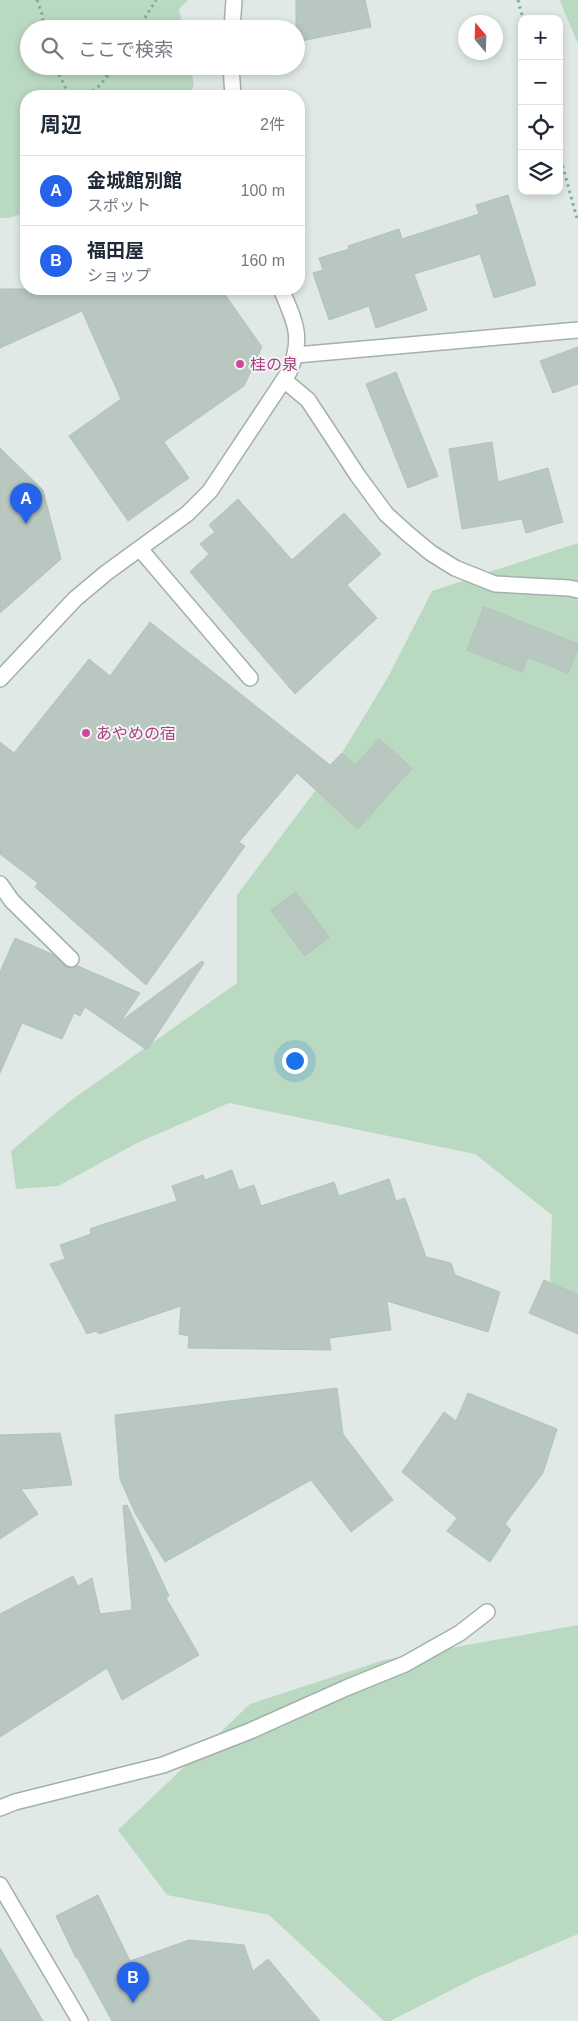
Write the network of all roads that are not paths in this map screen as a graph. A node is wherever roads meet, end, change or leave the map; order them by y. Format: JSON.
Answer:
{"nodes":[{"id":1,"x":234,"y":0,"type":"edge"},
{"id":2,"x":233,"y":20,"type":"edge"},
{"id":3,"x":232,"y":75,"type":"edge"},
{"id":4,"x":233,"y":90,"type":"edge"},
{"id":5,"x":284,"y":295,"type":"edge"},
{"id":6,"x":578,"y":330,"type":"edge"},
{"id":7,"x":296,"y":355,"type":"junction"},
{"id":8,"x":284,"y":380,"type":"junction"},
{"id":9,"x":140,"y":548,"type":"junction"},
{"id":10,"x":578,"y":590,"type":"edge"},
{"id":11,"x":250,"y":678,"type":"dead end"},
{"id":12,"x":0,"y":679,"type":"edge"},
{"id":13,"x":0,"y":884,"type":"edge"},
{"id":14,"x":71,"y":959,"type":"dead end"},
{"id":15,"x":487,"y":1612,"type":"dead end"},
{"id":16,"x":0,"y":1808,"type":"edge"},
{"id":17,"x":0,"y":1885,"type":"edge"},
{"id":18,"x":80,"y":2021,"type":"edge"}],
"edges":[{"from":1,"to":2,"type":"street"},
{"from":3,"to":4,"type":"street"},
{"from":5,"to":7,"type":"street"},
{"from":6,"to":7,"type":"street"},
{"from":7,"to":8,"type":"street"},
{"from":8,"to":9,"type":"street"},
{"from":8,"to":10,"type":"street"},
{"from":9,"to":11,"type":"street"},
{"from":9,"to":12,"type":"street"},
{"from":13,"to":14,"type":"street"},
{"from":15,"to":16,"type":"street"},
{"from":17,"to":18,"type":"street"}]}
